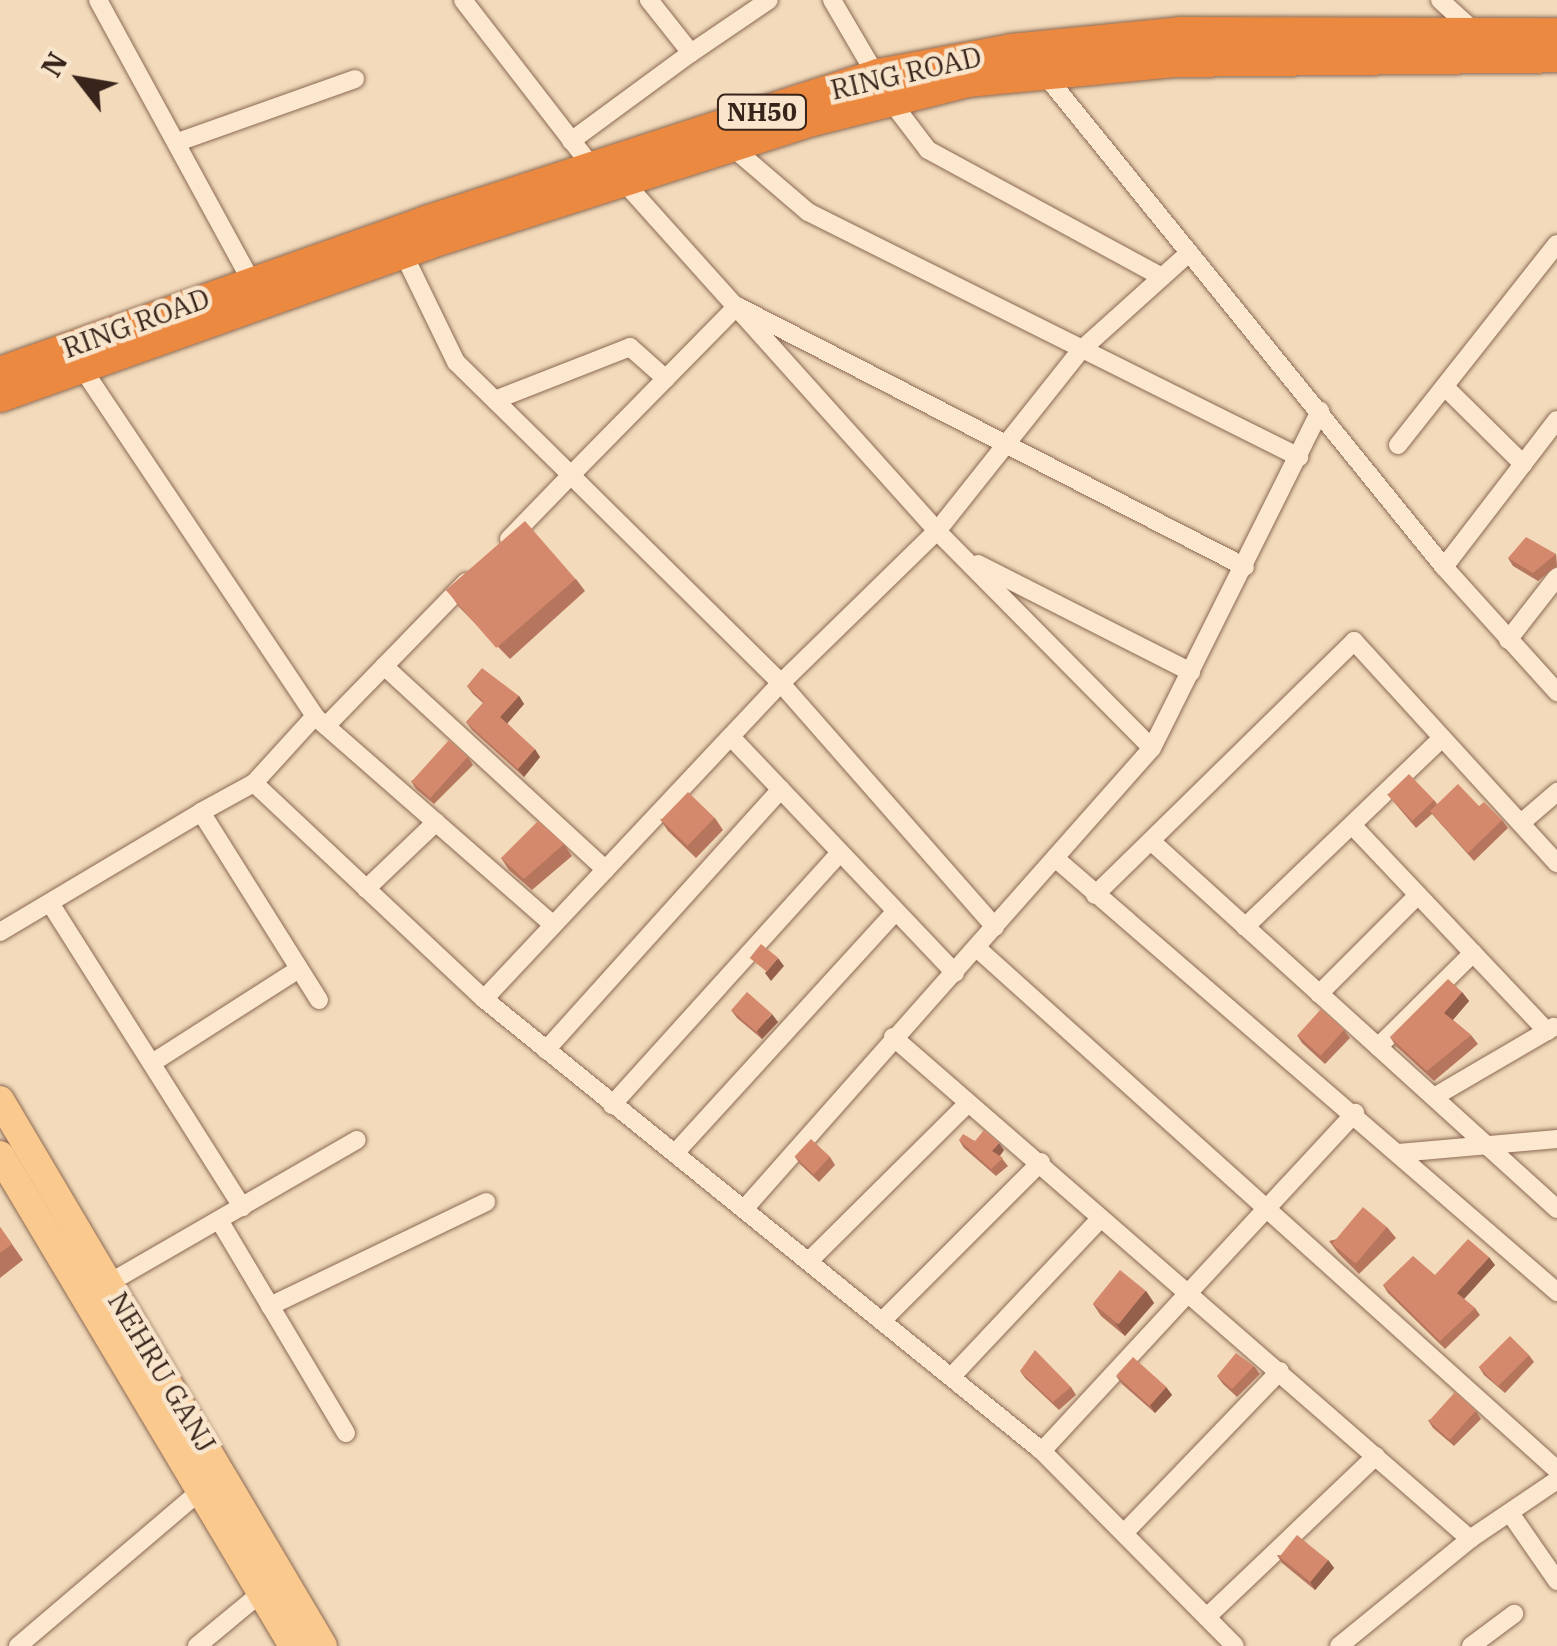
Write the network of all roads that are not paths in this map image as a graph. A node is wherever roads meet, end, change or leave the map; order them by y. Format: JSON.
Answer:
{"nodes":[{"id":1,"x":98,"y":0,"type":"edge"},
{"id":2,"x":463,"y":0,"type":"edge"},
{"id":3,"x":650,"y":0,"type":"edge"},
{"id":4,"x":769,"y":0,"type":"edge"},
{"id":5,"x":832,"y":0,"type":"edge"},
{"id":6,"x":1440,"y":0,"type":"edge"},
{"id":7,"x":1557,"y":33,"type":"edge"},
{"id":8,"x":1478,"y":34,"type":"junction"},
{"id":9,"x":691,"y":53,"type":"junction"},
{"id":10,"x":1557,"y":58,"type":"edge"},
{"id":11,"x":1042,"y":71,"type":"junction"},
{"id":12,"x":878,"y":74,"type":"junction"},
{"id":13,"x":355,"y":79,"type":"dead end"},
{"id":14,"x":892,"y":104,"type":"junction"},
{"id":15,"x":571,"y":140,"type":"junction"},
{"id":16,"x":178,"y":142,"type":"junction"},
{"id":17,"x":732,"y":147,"type":"junction"},
{"id":18,"x":592,"y":168,"type":"junction"},
{"id":19,"x":624,"y":182,"type":"junction"},
{"id":20,"x":1557,"y":244,"type":"edge"},
{"id":21,"x":1190,"y":253,"type":"junction"},
{"id":22,"x":404,"y":255,"type":"junction"},
{"id":23,"x":1162,"y":277,"type":"junction"},
{"id":24,"x":252,"y":282,"type":"junction"},
{"id":25,"x":737,"y":306,"type":"junction"},
{"id":26,"x":1080,"y":351,"type":"junction"},
{"id":27,"x":82,"y":368,"type":"junction"},
{"id":28,"x":0,"y":372,"type":"edge"},
{"id":29,"x":666,"y":379,"type":"junction"},
{"id":30,"x":1444,"y":387,"type":"junction"},
{"id":31,"x":0,"y":397,"type":"edge"},
{"id":32,"x":495,"y":400,"type":"junction"},
{"id":33,"x":1320,"y":411,"type":"junction"},
{"id":34,"x":1557,"y":420,"type":"edge"},
{"id":35,"x":1398,"y":445,"type":"dead end"},
{"id":36,"x":1004,"y":448,"type":"junction"},
{"id":37,"x":1299,"y":458,"type":"junction"},
{"id":38,"x":1523,"y":464,"type":"junction"},
{"id":39,"x":571,"y":475,"type":"junction"},
{"id":40,"x":937,"y":530,"type":"junction"},
{"id":41,"x":961,"y":556,"type":"junction"},
{"id":42,"x":1245,"y":567,"type":"junction"},
{"id":43,"x":1444,"y":567,"type":"junction"},
{"id":44,"x":1557,"y":577,"type":"edge"},
{"id":45,"x":1508,"y":640,"type":"junction"},
{"id":46,"x":384,"y":666,"type":"junction"},
{"id":47,"x":1192,"y":672,"type":"junction"},
{"id":48,"x":781,"y":683,"type":"junction"},
{"id":49,"x":1557,"y":692,"type":"edge"},
{"id":50,"x":320,"y":721,"type":"junction"},
{"id":51,"x":732,"y":738,"type":"junction"},
{"id":52,"x":1442,"y":738,"type":"junction"},
{"id":53,"x":1152,"y":748,"type":"junction"},
{"id":54,"x":254,"y":783,"type":"junction"},
{"id":55,"x":781,"y":790,"type":"junction"},
{"id":56,"x":1557,"y":792,"type":"edge"},
{"id":57,"x":201,"y":812,"type":"junction"},
{"id":58,"x":436,"y":822,"type":"junction"},
{"id":59,"x":1521,"y":823,"type":"junction"},
{"id":60,"x":1352,"y":824,"type":"junction"},
{"id":61,"x":1151,"y":841,"type":"junction"},
{"id":62,"x":840,"y":853,"type":"junction"},
{"id":63,"x":1055,"y":858,"type":"junction"},
{"id":64,"x":1557,"y":863,"type":"edge"},
{"id":65,"x":606,"y":870,"type":"junction"},
{"id":66,"x":366,"y":888,"type":"junction"},
{"id":67,"x":1095,"y":895,"type":"junction"},
{"id":68,"x":1418,"y":895,"type":"junction"},
{"id":69,"x":50,"y":902,"type":"junction"},
{"id":70,"x":896,"y":911,"type":"junction"},
{"id":71,"x":553,"y":925,"type":"junction"},
{"id":72,"x":995,"y":927,"type":"junction"},
{"id":73,"x":1246,"y":927,"type":"junction"},
{"id":74,"x":0,"y":932,"type":"edge"},
{"id":75,"x":978,"y":948,"type":"junction"},
{"id":76,"x":1473,"y":953,"type":"junction"},
{"id":77,"x":300,"y":969,"type":"junction"},
{"id":78,"x":955,"y":973,"type":"junction"},
{"id":79,"x":1320,"y":994,"type":"junction"},
{"id":80,"x":484,"y":999,"type":"junction"},
{"id":81,"x":319,"y":1000,"type":"dead end"},
{"id":82,"x":1552,"y":1028,"type":"edge"},
{"id":83,"x":893,"y":1037,"type":"junction"},
{"id":84,"x":1378,"y":1047,"type":"junction"},
{"id":85,"x":546,"y":1050,"type":"junction"},
{"id":86,"x":152,"y":1063,"type":"junction"},
{"id":87,"x":1434,"y":1098,"type":"junction"},
{"id":88,"x":0,"y":1100,"type":"edge"},
{"id":89,"x":967,"y":1104,"type":"junction"},
{"id":90,"x":612,"y":1105,"type":"junction"},
{"id":91,"x":1356,"y":1114,"type":"junction"},
{"id":92,"x":357,"y":1140,"type":"dead end"},
{"id":93,"x":1557,"y":1140,"type":"edge"},
{"id":94,"x":1486,"y":1143,"type":"junction"},
{"id":95,"x":676,"y":1152,"type":"junction"},
{"id":96,"x":1398,"y":1153,"type":"junction"},
{"id":97,"x":0,"y":1155,"type":"edge"},
{"id":98,"x":1040,"y":1162,"type":"junction"},
{"id":99,"x":486,"y":1202,"type":"dead end"},
{"id":100,"x":1267,"y":1206,"type":"junction"},
{"id":101,"x":242,"y":1207,"type":"junction"},
{"id":102,"x":745,"y":1208,"type":"junction"},
{"id":103,"x":1557,"y":1210,"type":"edge"},
{"id":104,"x":1100,"y":1218,"type":"junction"},
{"id":105,"x":219,"y":1220,"type":"junction"},
{"id":106,"x":810,"y":1260,"type":"junction"},
{"id":107,"x":109,"y":1283,"type":"junction"},
{"id":108,"x":1188,"y":1289,"type":"junction"},
{"id":109,"x":1557,"y":1292,"type":"edge"},
{"id":110,"x":270,"y":1306,"type":"junction"},
{"id":111,"x":884,"y":1319,"type":"junction"},
{"id":112,"x":1280,"y":1371,"type":"junction"},
{"id":113,"x":953,"y":1374,"type":"junction"},
{"id":114,"x":346,"y":1433,"type":"dead end"},
{"id":115,"x":1042,"y":1450,"type":"junction"},
{"id":116,"x":1376,"y":1456,"type":"junction"},
{"id":117,"x":1557,"y":1470,"type":"edge"},
{"id":118,"x":1557,"y":1480,"type":"edge"},
{"id":119,"x":200,"y":1491,"type":"junction"},
{"id":120,"x":1510,"y":1513,"type":"junction"},
{"id":121,"x":1126,"y":1531,"type":"junction"},
{"id":122,"x":1470,"y":1539,"type":"junction"},
{"id":123,"x":1557,"y":1581,"type":"edge"},
{"id":124,"x":261,"y":1593,"type":"junction"},
{"id":125,"x":1210,"y":1614,"type":"junction"},
{"id":126,"x":1514,"y":1614,"type":"dead end"},
{"id":127,"x":18,"y":1646,"type":"edge"},
{"id":128,"x":197,"y":1646,"type":"edge"},
{"id":129,"x":293,"y":1646,"type":"edge"},
{"id":130,"x":322,"y":1646,"type":"edge"},
{"id":131,"x":1235,"y":1646,"type":"edge"},
{"id":132,"x":1339,"y":1646,"type":"edge"},
{"id":133,"x":1471,"y":1646,"type":"edge"}],
"edges":[{"from":1,"to":16,"type":"street"},
{"from":2,"to":15,"type":"street"},
{"from":3,"to":9,"type":"street"},
{"from":4,"to":9,"type":"street"},
{"from":5,"to":12,"type":"street"},
{"from":6,"to":8,"type":"street"},
{"from":7,"to":8,"type":"highway","name":"RING ROAD","number":"NH50"},
{"from":8,"to":12,"type":"highway","name":"RING ROAD","number":"NH50"},
{"from":9,"to":15,"type":"street"},
{"from":10,"to":11,"type":"highway","name":"RING ROAD","number":"NH50"},
{"from":11,"to":14,"type":"highway","name":"RING ROAD","number":"NH50"},
{"from":11,"to":21,"type":"street"},
{"from":12,"to":14,"type":"street"},
{"from":12,"to":18,"type":"highway","name":"RING ROAD","number":"NH50"},
{"from":13,"to":16,"type":"street"},
{"from":14,"to":17,"type":"highway","name":"RING ROAD","number":"NH50"},
{"from":14,"to":23,"type":"street"},
{"from":15,"to":18,"type":"street"},
{"from":16,"to":24,"type":"street"},
{"from":17,"to":19,"type":"highway","name":"RING ROAD","number":"NH50"},
{"from":17,"to":26,"type":"street"},
{"from":18,"to":24,"type":"highway","name":"RING ROAD","number":"NH50"},
{"from":19,"to":22,"type":"highway","name":"RING ROAD","number":"NH50"},
{"from":19,"to":25,"type":"street"},
{"from":20,"to":30,"type":"street"},
{"from":21,"to":23,"type":"street"},
{"from":21,"to":33,"type":"street"},
{"from":22,"to":27,"type":"highway","name":"RING ROAD","number":"NH50"},
{"from":22,"to":32,"type":"street"},
{"from":23,"to":26,"type":"street"},
{"from":24,"to":28,"type":"highway","name":"RING ROAD","number":"NH50"},
{"from":25,"to":29,"type":"street"},
{"from":25,"to":36,"type":"street"},
{"from":25,"to":40,"type":"street"},
{"from":26,"to":36,"type":"street"},
{"from":26,"to":37,"type":"street"},
{"from":27,"to":31,"type":"highway","name":"RING ROAD","number":"NH50"},
{"from":27,"to":50,"type":"street"},
{"from":29,"to":32,"type":"street"},
{"from":29,"to":39,"type":"street"},
{"from":30,"to":35,"type":"street"},
{"from":30,"to":38,"type":"street"},
{"from":32,"to":39,"type":"street"},
{"from":33,"to":37,"type":"street"},
{"from":33,"to":43,"type":"street"},
{"from":34,"to":38,"type":"street"},
{"from":36,"to":40,"type":"street"},
{"from":36,"to":42,"type":"street"},
{"from":37,"to":42,"type":"street"},
{"from":38,"to":43,"type":"street"},
{"from":39,"to":46,"type":"street"},
{"from":39,"to":48,"type":"street"},
{"from":40,"to":41,"type":"street"},
{"from":40,"to":48,"type":"street"},
{"from":41,"to":47,"type":"street"},
{"from":41,"to":53,"type":"street"},
{"from":42,"to":47,"type":"street"},
{"from":43,"to":45,"type":"street"},
{"from":44,"to":45,"type":"street"},
{"from":45,"to":49,"type":"street"},
{"from":46,"to":50,"type":"street"},
{"from":46,"to":65,"type":"street"},
{"from":47,"to":53,"type":"street"},
{"from":48,"to":51,"type":"street"},
{"from":48,"to":72,"type":"street"},
{"from":50,"to":54,"type":"street"},
{"from":50,"to":58,"type":"street"},
{"from":51,"to":55,"type":"street"},
{"from":51,"to":65,"type":"street"},
{"from":52,"to":59,"type":"street"},
{"from":52,"to":60,"type":"street"},
{"from":52,"to":61,"type":"street"},
{"from":53,"to":63,"type":"street"},
{"from":54,"to":57,"type":"street"},
{"from":54,"to":66,"type":"street"},
{"from":55,"to":62,"type":"street"},
{"from":55,"to":85,"type":"street"},
{"from":56,"to":59,"type":"street"},
{"from":57,"to":69,"type":"street"},
{"from":57,"to":77,"type":"street"},
{"from":58,"to":66,"type":"street"},
{"from":58,"to":71,"type":"street"},
{"from":59,"to":64,"type":"street"},
{"from":60,"to":68,"type":"street"},
{"from":60,"to":73,"type":"street"},
{"from":61,"to":67,"type":"street"},
{"from":61,"to":73,"type":"street"},
{"from":62,"to":70,"type":"street"},
{"from":62,"to":90,"type":"street"},
{"from":63,"to":67,"type":"street"},
{"from":63,"to":72,"type":"street"},
{"from":65,"to":71,"type":"street"},
{"from":66,"to":80,"type":"street"},
{"from":67,"to":91,"type":"street"},
{"from":68,"to":76,"type":"street"},
{"from":68,"to":79,"type":"street"},
{"from":69,"to":74,"type":"street"},
{"from":69,"to":86,"type":"street"},
{"from":70,"to":78,"type":"street"},
{"from":70,"to":95,"type":"street"},
{"from":71,"to":80,"type":"street"},
{"from":72,"to":75,"type":"street"},
{"from":73,"to":79,"type":"street"},
{"from":75,"to":78,"type":"street"},
{"from":75,"to":100,"type":"street"},
{"from":76,"to":82,"type":"street"},
{"from":76,"to":84,"type":"street"},
{"from":77,"to":81,"type":"street"},
{"from":77,"to":86,"type":"street"},
{"from":78,"to":83,"type":"street"},
{"from":79,"to":84,"type":"street"},
{"from":80,"to":85,"type":"street"},
{"from":82,"to":87,"type":"street"},
{"from":83,"to":89,"type":"street"},
{"from":83,"to":102,"type":"street"},
{"from":84,"to":87,"type":"street"},
{"from":85,"to":90,"type":"street"},
{"from":86,"to":101,"type":"street"},
{"from":87,"to":94,"type":"street"},
{"from":88,"to":107,"type":"main road","name":"NEHRU GANJ"},
{"from":89,"to":98,"type":"street"},
{"from":89,"to":106,"type":"street"},
{"from":90,"to":95,"type":"street"},
{"from":91,"to":96,"type":"street"},
{"from":91,"to":100,"type":"street"},
{"from":92,"to":101,"type":"street"},
{"from":93,"to":94,"type":"street"},
{"from":94,"to":96,"type":"street"},
{"from":94,"to":103,"type":"street"},
{"from":95,"to":102,"type":"street"},
{"from":96,"to":109,"type":"street"},
{"from":97,"to":119,"type":"main road","name":"NEHRU GANJ"},
{"from":98,"to":104,"type":"street"},
{"from":98,"to":111,"type":"street"},
{"from":99,"to":110,"type":"street"},
{"from":100,"to":108,"type":"street"},
{"from":100,"to":117,"type":"street"},
{"from":101,"to":105,"type":"street"},
{"from":102,"to":106,"type":"street"},
{"from":104,"to":108,"type":"street"},
{"from":104,"to":113,"type":"street"},
{"from":105,"to":107,"type":"street"},
{"from":105,"to":110,"type":"street"},
{"from":106,"to":111,"type":"street"},
{"from":107,"to":130,"type":"main road","name":"NEHRU GANJ"},
{"from":108,"to":112,"type":"street"},
{"from":108,"to":115,"type":"street"},
{"from":110,"to":114,"type":"street"},
{"from":111,"to":113,"type":"street"},
{"from":112,"to":116,"type":"street"},
{"from":112,"to":121,"type":"street"},
{"from":113,"to":115,"type":"street"},
{"from":115,"to":121,"type":"street"},
{"from":116,"to":122,"type":"street"},
{"from":116,"to":125,"type":"street"},
{"from":118,"to":120,"type":"street"},
{"from":119,"to":124,"type":"main road","name":"NEHRU GANJ"},
{"from":119,"to":127,"type":"street"},
{"from":120,"to":122,"type":"street"},
{"from":120,"to":123,"type":"street"},
{"from":121,"to":125,"type":"street"},
{"from":122,"to":132,"type":"street"},
{"from":124,"to":128,"type":"street"},
{"from":124,"to":129,"type":"main road","name":"NEHRU GANJ"},
{"from":125,"to":131,"type":"street"},
{"from":126,"to":133,"type":"street"}]}
